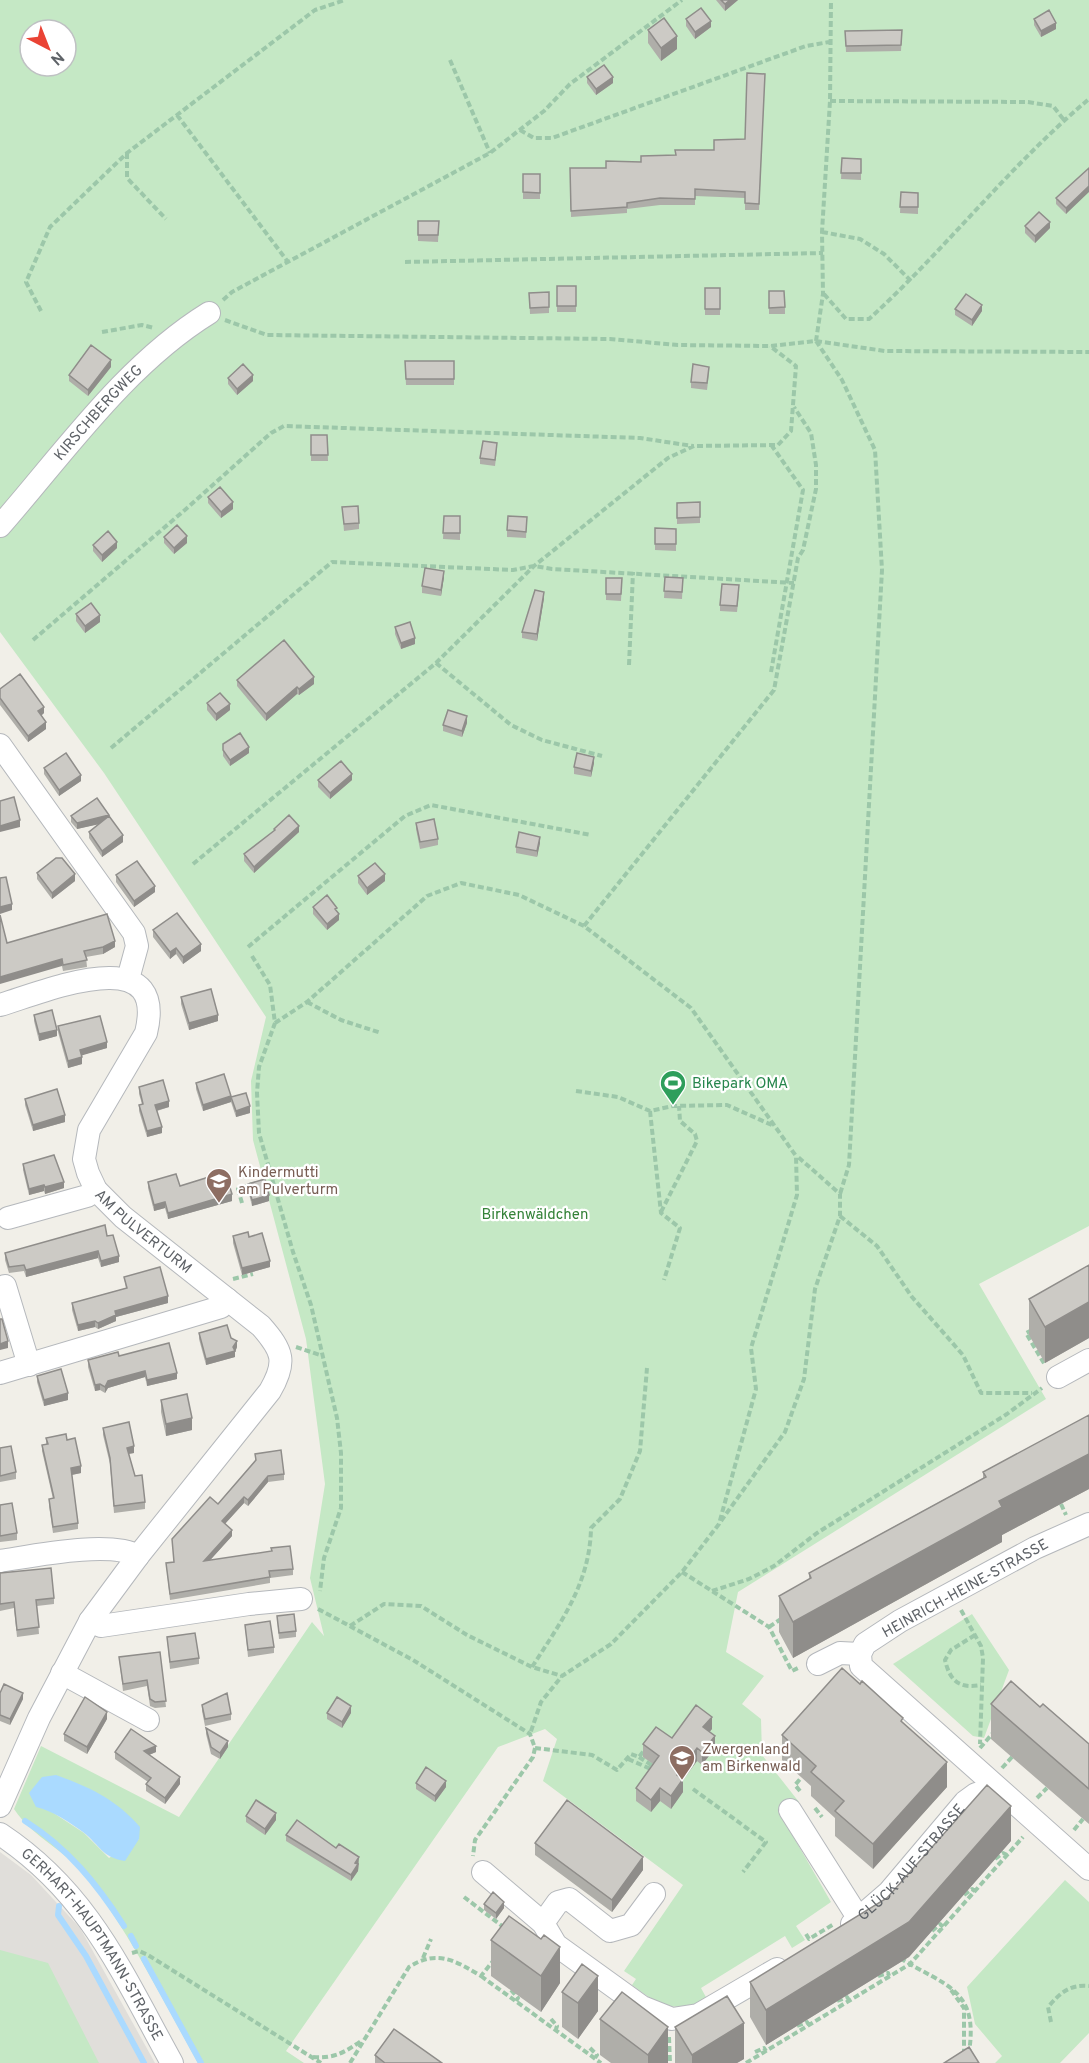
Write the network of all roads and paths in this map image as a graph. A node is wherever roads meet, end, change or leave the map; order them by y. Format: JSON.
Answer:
{"nodes":[{"id":1,"x":345,"y":0,"type":"edge"},
{"id":2,"x":682,"y":0,"type":"edge"},
{"id":3,"x":831,"y":0,"type":"edge"},
{"id":4,"x":829,"y":42,"type":"junction"},
{"id":5,"x":450,"y":60,"type":"dead end"},
{"id":6,"x":1089,"y":99,"type":"edge"},
{"id":7,"x":830,"y":101,"type":"junction"},
{"id":8,"x":177,"y":115,"type":"junction"},
{"id":9,"x":1064,"y":120,"type":"junction"},
{"id":10,"x":520,"y":130,"type":"junction"},
{"id":11,"x":127,"y":153,"type":"junction"},
{"id":12,"x":490,"y":153,"type":"junction"},
{"id":13,"x":166,"y":219,"type":"dead end"},
{"id":14,"x":822,"y":232,"type":"junction"},
{"id":15,"x":823,"y":253,"type":"junction"},
{"id":16,"x":288,"y":262,"type":"junction"},
{"id":17,"x":405,"y":262,"type":"dead end"},
{"id":18,"x":911,"y":281,"type":"junction"},
{"id":19,"x":823,"y":294,"type":"junction"},
{"id":20,"x":41,"y":311,"type":"dead end"},
{"id":21,"x":209,"y":313,"type":"junction"},
{"id":22,"x":142,"y":325,"type":"dead end"},
{"id":23,"x":102,"y":332,"type":"dead end"},
{"id":24,"x":816,"y":341,"type":"junction"},
{"id":25,"x":770,"y":346,"type":"junction"},
{"id":26,"x":1089,"y":352,"type":"edge"},
{"id":27,"x":793,"y":406,"type":"junction"},
{"id":28,"x":772,"y":445,"type":"junction"},
{"id":29,"x":694,"y":446,"type":"junction"},
{"id":30,"x":0,"y":526,"type":"edge"},
{"id":31,"x":534,"y":566,"type":"junction"},
{"id":32,"x":633,"y":572,"type":"junction"},
{"id":33,"x":786,"y":581,"type":"junction"},
{"id":34,"x":794,"y":583,"type":"junction"},
{"id":35,"x":33,"y":640,"type":"dead end"},
{"id":36,"x":436,"y":663,"type":"junction"},
{"id":37,"x":629,"y":665,"type":"dead end"},
{"id":38,"x":771,"y":672,"type":"dead end"},
{"id":39,"x":0,"y":746,"type":"edge"},
{"id":40,"x":111,"y":748,"type":"dead end"},
{"id":41,"x":602,"y":756,"type":"dead end"},
{"id":42,"x":591,"y":835,"type":"dead end"},
{"id":43,"x":193,"y":864,"type":"dead end"},
{"id":44,"x":584,"y":926,"type":"junction"},
{"id":45,"x":248,"y":947,"type":"dead end"},
{"id":46,"x":252,"y":956,"type":"dead end"},
{"id":47,"x":128,"y":979,"type":"junction"},
{"id":48,"x":307,"y":1002,"type":"junction"},
{"id":49,"x":0,"y":1005,"type":"edge"},
{"id":50,"x":275,"y":1023,"type":"junction"},
{"id":51,"x":381,"y":1033,"type":"dead end"},
{"id":52,"x":576,"y":1091,"type":"dead end"},
{"id":53,"x":680,"y":1106,"type":"junction"},
{"id":54,"x":650,"y":1111,"type":"junction"},
{"id":55,"x":775,"y":1127,"type":"junction"},
{"id":56,"x":796,"y":1156,"type":"junction"},
{"id":57,"x":273,"y":1179,"type":"junction"},
{"id":58,"x":265,"y":1180,"type":"edge"},
{"id":59,"x":256,"y":1183,"type":"edge"},
{"id":60,"x":96,"y":1190,"type":"junction"},
{"id":61,"x":840,"y":1194,"type":"junction"},
{"id":62,"x":242,"y":1203,"type":"dead end"},
{"id":63,"x":661,"y":1212,"type":"junction"},
{"id":64,"x":840,"y":1216,"type":"junction"},
{"id":65,"x":8,"y":1218,"type":"dead end"},
{"id":66,"x":253,"y":1274,"type":"dead end"},
{"id":67,"x":664,"y":1280,"type":"dead end"},
{"id":68,"x":5,"y":1286,"type":"dead end"},
{"id":69,"x":224,"y":1290,"type":"junction"},
{"id":70,"x":1034,"y":1329,"type":"edge"},
{"id":71,"x":291,"y":1345,"type":"dead end"},
{"id":72,"x":324,"y":1356,"type":"junction"},
{"id":73,"x":1089,"y":1360,"type":"edge"},
{"id":74,"x":29,"y":1365,"type":"junction"},
{"id":75,"x":647,"y":1368,"type":"dead end"},
{"id":76,"x":0,"y":1373,"type":"edge"},
{"id":77,"x":1054,"y":1375,"type":"junction"},
{"id":78,"x":1033,"y":1393,"type":"junction"},
{"id":79,"x":719,"y":1524,"type":"junction"},
{"id":80,"x":1089,"y":1524,"type":"edge"},
{"id":81,"x":138,"y":1556,"type":"junction"},
{"id":82,"x":0,"y":1561,"type":"edge"},
{"id":83,"x":682,"y":1572,"type":"junction"},
{"id":84,"x":712,"y":1590,"type":"junction"},
{"id":85,"x":311,"y":1605,"type":"junction"},
{"id":86,"x":964,"y":1615,"type":"dead end"},
{"id":87,"x":90,"y":1621,"type":"junction"},
{"id":88,"x":789,"y":1622,"type":"edge"},
{"id":89,"x":350,"y":1626,"type":"junction"},
{"id":90,"x":769,"y":1627,"type":"junction"},
{"id":91,"x":975,"y":1635,"type":"junction"},
{"id":92,"x":860,"y":1654,"type":"junction"},
{"id":93,"x":810,"y":1665,"type":"joint"},
{"id":94,"x":532,"y":1667,"type":"junction"},
{"id":95,"x":62,"y":1673,"type":"junction"},
{"id":96,"x":562,"y":1676,"type":"junction"},
{"id":97,"x":981,"y":1685,"type":"junction"},
{"id":98,"x":148,"y":1720,"type":"dead end"},
{"id":99,"x":995,"y":1732,"type":"edge"},
{"id":100,"x":530,"y":1734,"type":"junction"},
{"id":101,"x":649,"y":1743,"type":"edge"},
{"id":102,"x":536,"y":1748,"type":"junction"},
{"id":103,"x":639,"y":1757,"type":"junction"},
{"id":104,"x":628,"y":1759,"type":"junction"},
{"id":105,"x":659,"y":1768,"type":"edge"},
{"id":106,"x":662,"y":1774,"type":"edge"},
{"id":107,"x":997,"y":1788,"type":"junction"},
{"id":108,"x":693,"y":1789,"type":"dead end"},
{"id":109,"x":0,"y":1806,"type":"edge"},
{"id":110,"x":790,"y":1810,"type":"dead end"},
{"id":111,"x":1083,"y":1819,"type":"dead end"},
{"id":112,"x":1028,"y":1832,"type":"dead end"},
{"id":113,"x":0,"y":1834,"type":"edge"},
{"id":114,"x":1070,"y":1835,"type":"dead end"},
{"id":115,"x":1007,"y":1855,"type":"junction"},
{"id":116,"x":995,"y":1859,"type":"dead end"},
{"id":117,"x":1089,"y":1869,"type":"edge"},
{"id":118,"x":483,"y":1872,"type":"joint"},
{"id":119,"x":743,"y":1872,"type":"dead end"},
{"id":120,"x":975,"y":1891,"type":"junction"},
{"id":121,"x":654,"y":1894,"type":"dead end"},
{"id":122,"x":964,"y":1895,"type":"dead end"},
{"id":123,"x":464,"y":1897,"type":"dead end"},
{"id":124,"x":859,"y":1919,"type":"junction"},
{"id":125,"x":543,"y":1923,"type":"junction"},
{"id":126,"x":943,"y":1927,"type":"junction"},
{"id":127,"x":834,"y":1929,"type":"joint"},
{"id":128,"x":932,"y":1931,"type":"dead end"},
{"id":129,"x":806,"y":1934,"type":"dead end"},
{"id":130,"x":513,"y":1935,"type":"edge"},
{"id":131,"x":430,"y":1939,"type":"dead end"},
{"id":132,"x":893,"y":1949,"type":"edge"},
{"id":133,"x":131,"y":1953,"type":"dead end"},
{"id":134,"x":797,"y":1956,"type":"edge"},
{"id":135,"x":423,"y":1958,"type":"junction"},
{"id":136,"x":494,"y":1960,"type":"edge"},
{"id":137,"x":910,"y":1964,"type":"junction"},
{"id":138,"x":482,"y":1976,"type":"junction"},
{"id":139,"x":878,"y":1976,"type":"dead end"},
{"id":140,"x":889,"y":1976,"type":"junction"},
{"id":141,"x":1089,"y":1986,"type":"edge"},
{"id":142,"x":511,"y":1990,"type":"dead end"},
{"id":143,"x":849,"y":2000,"type":"junction"},
{"id":144,"x":516,"y":2001,"type":"junction"},
{"id":145,"x":837,"y":2001,"type":"dead end"},
{"id":146,"x":551,"y":2019,"type":"dead end"},
{"id":147,"x":1051,"y":2022,"type":"dead end"},
{"id":148,"x":809,"y":2025,"type":"junction"},
{"id":149,"x":797,"y":2026,"type":"dead end"},
{"id":150,"x":556,"y":2029,"type":"junction"},
{"id":151,"x":669,"y":2036,"type":"dead end"},
{"id":152,"x":364,"y":2039,"type":"junction"},
{"id":153,"x":590,"y":2048,"type":"dead end"},
{"id":154,"x":766,"y":2051,"type":"junction"},
{"id":155,"x":755,"y":2052,"type":"dead end"},
{"id":156,"x":313,"y":2057,"type":"junction"},
{"id":157,"x":595,"y":2058,"type":"junction"},
{"id":158,"x":172,"y":2063,"type":"edge"},
{"id":159,"x":321,"y":2063,"type":"edge"},
{"id":160,"x":350,"y":2063,"type":"edge"},
{"id":161,"x":601,"y":2063,"type":"edge"},
{"id":162,"x":670,"y":2063,"type":"edge"},
{"id":163,"x":746,"y":2063,"type":"edge"},
{"id":164,"x":965,"y":2063,"type":"edge"}],
"edges":[{"from":1,"to":8,"type":"path"},
{"from":2,"to":10,"type":"path"},
{"from":3,"to":4,"type":"path"},
{"from":4,"to":7,"type":"path"},
{"from":4,"to":10,"type":"path"},
{"from":5,"to":12,"type":"path"},
{"from":6,"to":9,"type":"path"},
{"from":7,"to":9,"type":"path"},
{"from":7,"to":14,"type":"path"},
{"from":8,"to":11,"type":"path"},
{"from":8,"to":16,"type":"path"},
{"from":9,"to":18,"type":"path"},
{"from":10,"to":12,"type":"path"},
{"from":11,"to":13,"type":"path"},
{"from":11,"to":20,"type":"path"},
{"from":12,"to":16,"type":"path"},
{"from":14,"to":15,"type":"path"},
{"from":14,"to":18,"type":"path"},
{"from":15,"to":17,"type":"path"},
{"from":15,"to":19,"type":"path"},
{"from":16,"to":21,"type":"path"},
{"from":18,"to":19,"type":"path"},
{"from":19,"to":24,"type":"path"},
{"from":21,"to":25,"type":"path"},
{"from":21,"to":30,"type":"street","name":"KIRSCHBERGWEG"},
{"from":22,"to":23,"type":"path"},
{"from":24,"to":25,"type":"path"},
{"from":24,"to":26,"type":"path"},
{"from":24,"to":61,"type":"path"},
{"from":25,"to":27,"type":"path"},
{"from":27,"to":28,"type":"path"},
{"from":27,"to":34,"type":"path"},
{"from":28,"to":29,"type":"path"},
{"from":28,"to":33,"type":"path"},
{"from":29,"to":31,"type":"path"},
{"from":29,"to":35,"type":"path"},
{"from":31,"to":32,"type":"path"},
{"from":31,"to":36,"type":"path"},
{"from":31,"to":40,"type":"path"},
{"from":32,"to":33,"type":"path"},
{"from":32,"to":37,"type":"path"},
{"from":33,"to":34,"type":"path"},
{"from":33,"to":38,"type":"path"},
{"from":34,"to":44,"type":"path"},
{"from":36,"to":41,"type":"path"},
{"from":36,"to":43,"type":"path"},
{"from":39,"to":47,"type":"street"},
{"from":42,"to":45,"type":"path"},
{"from":44,"to":48,"type":"path"},
{"from":44,"to":55,"type":"path"},
{"from":46,"to":50,"type":"path"},
{"from":47,"to":49,"type":"street"},
{"from":47,"to":60,"type":"street","name":"AM PULVERTURM"},
{"from":48,"to":50,"type":"path"},
{"from":48,"to":51,"type":"path"},
{"from":50,"to":57,"type":"path"},
{"from":52,"to":54,"type":"path"},
{"from":53,"to":54,"type":"path"},
{"from":53,"to":55,"type":"path"},
{"from":53,"to":63,"type":"path"},
{"from":54,"to":63,"type":"path"},
{"from":55,"to":56,"type":"path"},
{"from":56,"to":61,"type":"path"},
{"from":56,"to":79,"type":"path"},
{"from":57,"to":58,"type":"path"},
{"from":57,"to":72,"type":"path"},
{"from":59,"to":62,"type":"path"},
{"from":60,"to":65,"type":"street"},
{"from":60,"to":69,"type":"street","name":"AM PULVERTURM"},
{"from":61,"to":64,"type":"path"},
{"from":63,"to":67,"type":"path"},
{"from":64,"to":78,"type":"path"},
{"from":64,"to":79,"type":"path"},
{"from":66,"to":69,"type":"path"},
{"from":68,"to":74,"type":"street"},
{"from":69,"to":74,"type":"street"},
{"from":69,"to":81,"type":"street","name":"AM PULVERTURM"},
{"from":70,"to":77,"type":"path"},
{"from":71,"to":72,"type":"path"},
{"from":72,"to":85,"type":"path"},
{"from":73,"to":77,"type":"street"},
{"from":74,"to":76,"type":"street"},
{"from":75,"to":94,"type":"path"},
{"from":77,"to":78,"type":"path"},
{"from":78,"to":84,"type":"path"},
{"from":79,"to":83,"type":"path"},
{"from":80,"to":92,"type":"street","name":"HEINRICH-HEINE-STRASSE"},
{"from":81,"to":82,"type":"street"},
{"from":81,"to":87,"type":"street","name":"AM PULVERTURM"},
{"from":83,"to":84,"type":"path"},
{"from":83,"to":96,"type":"path"},
{"from":84,"to":90,"type":"path"},
{"from":85,"to":87,"type":"street"},
{"from":85,"to":89,"type":"path"},
{"from":86,"to":91,"type":"path"},
{"from":87,"to":95,"type":"street","name":"AM PULVERTURM"},
{"from":88,"to":90,"type":"path"},
{"from":89,"to":94,"type":"path"},
{"from":89,"to":100,"type":"path"},
{"from":90,"to":93,"type":"path"},
{"from":91,"to":97,"type":"path"},
{"from":91,"to":97,"type":"path"},
{"from":92,"to":93,"type":"street"},
{"from":92,"to":107,"type":"street"},
{"from":94,"to":96,"type":"path"},
{"from":95,"to":98,"type":"street"},
{"from":95,"to":109,"type":"street","name":"AM PULVERTURM"},
{"from":96,"to":100,"type":"path"},
{"from":97,"to":99,"type":"path"},
{"from":100,"to":102,"type":"path"},
{"from":101,"to":103,"type":"path"},
{"from":102,"to":104,"type":"path"},
{"from":102,"to":118,"type":"path"},
{"from":103,"to":104,"type":"path"},
{"from":103,"to":105,"type":"path"},
{"from":104,"to":106,"type":"path"},
{"from":107,"to":117,"type":"street"},
{"from":107,"to":124,"type":"street","name":"GLÜCK-AUF-STRASSE"},
{"from":108,"to":119,"type":"path"},
{"from":110,"to":124,"type":"street"},
{"from":111,"to":114,"type":"path"},
{"from":112,"to":115,"type":"path"},
{"from":113,"to":158,"type":"street","name":"GERHART-HAUPTMANN-STRASSE"},
{"from":115,"to":116,"type":"path"},
{"from":115,"to":120,"type":"path"},
{"from":118,"to":125,"type":"street"},
{"from":120,"to":122,"type":"path"},
{"from":120,"to":126,"type":"path"},
{"from":121,"to":125,"type":"street"},
{"from":123,"to":130,"type":"path"},
{"from":124,"to":127,"type":"street","name":"GLÜCK-AUF-STRASSE"},
{"from":125,"to":134,"type":"street"},
{"from":126,"to":128,"type":"path"},
{"from":126,"to":137,"type":"path"},
{"from":127,"to":129,"type":"path"},
{"from":131,"to":135,"type":"path"},
{"from":132,"to":137,"type":"path"},
{"from":133,"to":156,"type":"path"},
{"from":135,"to":138,"type":"path"},
{"from":135,"to":152,"type":"path"},
{"from":136,"to":138,"type":"path"},
{"from":137,"to":140,"type":"path"},
{"from":137,"to":164,"type":"path"},
{"from":138,"to":144,"type":"path"},
{"from":139,"to":140,"type":"path"},
{"from":140,"to":143,"type":"path"},
{"from":141,"to":147,"type":"path"},
{"from":142,"to":144,"type":"path"},
{"from":143,"to":145,"type":"path"},
{"from":143,"to":148,"type":"path"},
{"from":144,"to":150,"type":"path"},
{"from":146,"to":150,"type":"path"},
{"from":148,"to":149,"type":"path"},
{"from":148,"to":154,"type":"path"},
{"from":150,"to":157,"type":"path"},
{"from":151,"to":162,"type":"path"},
{"from":152,"to":156,"type":"path"},
{"from":152,"to":160,"type":"path"},
{"from":153,"to":157,"type":"path"},
{"from":154,"to":155,"type":"path"},
{"from":154,"to":163,"type":"path"},
{"from":156,"to":159,"type":"path"},
{"from":157,"to":161,"type":"path"}]}
